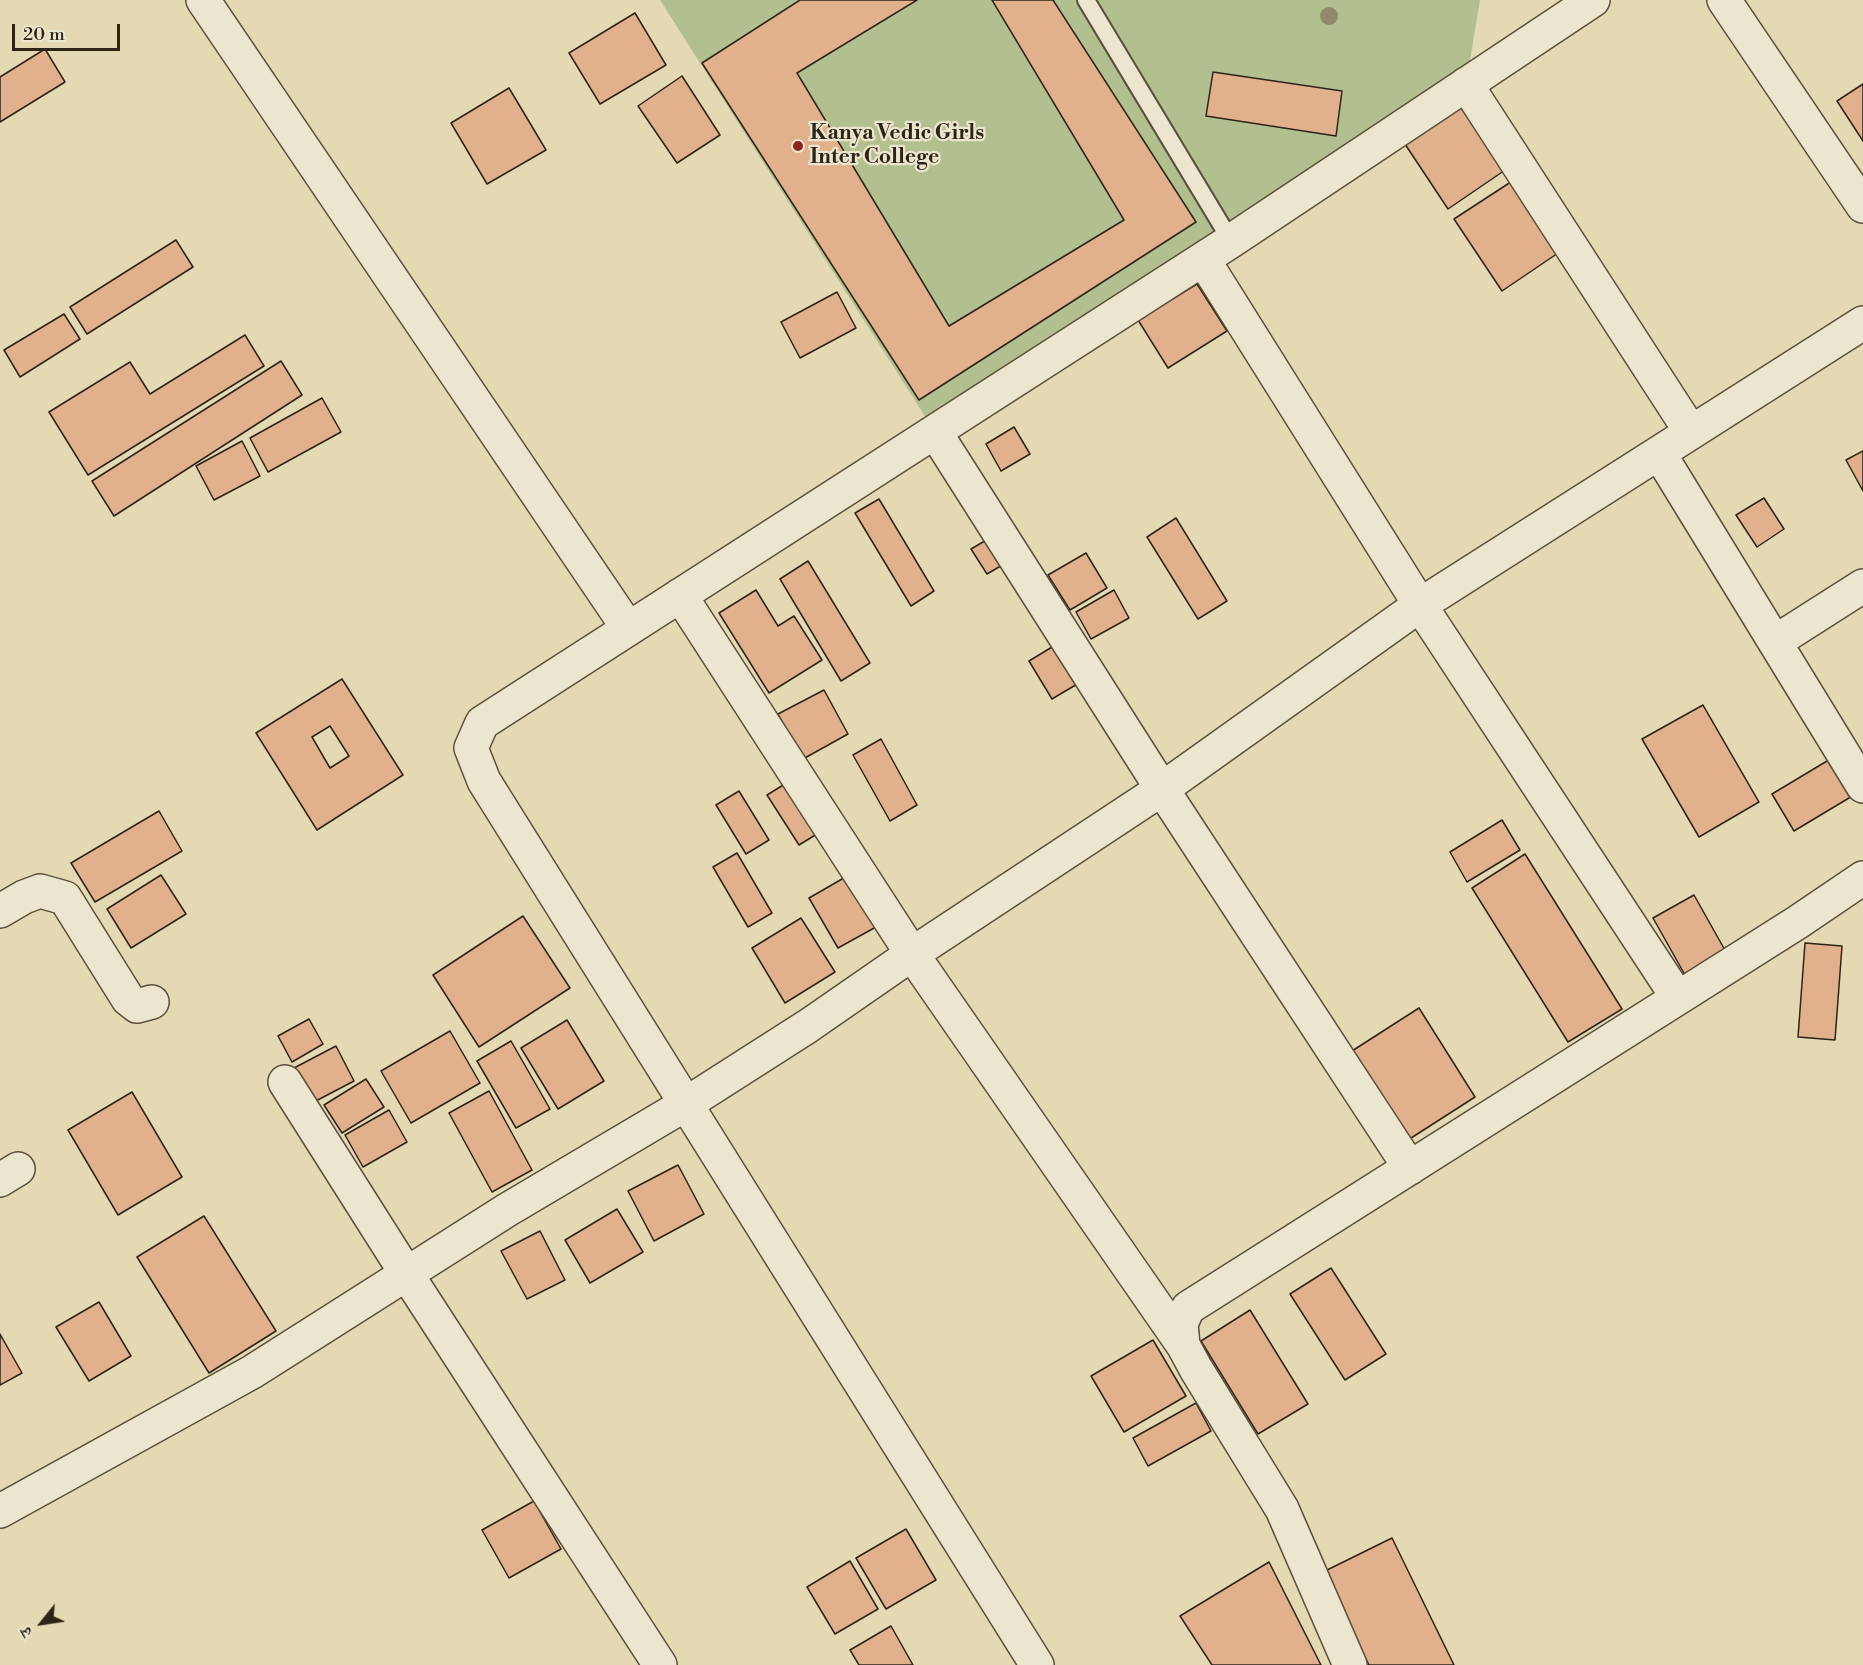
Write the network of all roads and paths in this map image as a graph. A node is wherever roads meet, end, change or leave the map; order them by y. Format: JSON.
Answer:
{"nodes":[{"id":1,"x":203,"y":0,"type":"edge"},
{"id":2,"x":1086,"y":0,"type":"edge"},
{"id":3,"x":1593,"y":0,"type":"edge"},
{"id":4,"x":1724,"y":0,"type":"edge"},
{"id":5,"x":1466,"y":84,"type":"junction"},
{"id":6,"x":1863,"y":206,"type":"edge"},
{"id":7,"x":1232,"y":241,"type":"junction"},
{"id":8,"x":1203,"y":259,"type":"junction"},
{"id":9,"x":1863,"y":323,"type":"edge"},
{"id":10,"x":935,"y":432,"type":"junction"},
{"id":11,"x":1691,"y":432,"type":"junction"},
{"id":12,"x":1659,"y":453,"type":"junction"},
{"id":13,"x":1863,"y":586,"type":"edge"},
{"id":14,"x":680,"y":595,"type":"junction"},
{"id":15,"x":1420,"y":605,"type":"junction"},
{"id":16,"x":628,"y":628,"type":"junction"},
{"id":17,"x":1775,"y":642,"type":"junction"},
{"id":18,"x":1863,"y":786,"type":"edge"},
{"id":19,"x":1162,"y":789,"type":"junction"},
{"id":20,"x":1863,"y":878,"type":"edge"},
{"id":21,"x":0,"y":911,"type":"edge"},
{"id":22,"x":912,"y":954,"type":"junction"},
{"id":23,"x":1678,"y":998,"type":"junction"},
{"id":24,"x":152,"y":1002,"type":"dead end"},
{"id":25,"x":285,"y":1082,"type":"dead end"},
{"id":26,"x":686,"y":1104,"type":"junction"},
{"id":27,"x":1410,"y":1168,"type":"junction"},
{"id":28,"x":406,"y":1273,"type":"junction"},
{"id":29,"x":1183,"y":1345,"type":"junction"},
{"id":30,"x":0,"y":1511,"type":"edge"},
{"id":31,"x":660,"y":1665,"type":"edge"},
{"id":32,"x":1037,"y":1665,"type":"edge"},
{"id":33,"x":1350,"y":1665,"type":"edge"}],
"edges":[{"from":1,"to":16,"type":"street"},
{"from":2,"to":7,"type":"lane"},
{"from":3,"to":5,"type":"street"},
{"from":4,"to":6,"type":"street"},
{"from":5,"to":7,"type":"street"},
{"from":5,"to":11,"type":"street"},
{"from":7,"to":8,"type":"street"},
{"from":8,"to":10,"type":"street"},
{"from":8,"to":15,"type":"street"},
{"from":9,"to":11,"type":"street"},
{"from":10,"to":14,"type":"street"},
{"from":10,"to":19,"type":"street"},
{"from":11,"to":12,"type":"street"},
{"from":12,"to":15,"type":"street"},
{"from":12,"to":17,"type":"street"},
{"from":13,"to":17,"type":"street"},
{"from":14,"to":16,"type":"street"},
{"from":14,"to":22,"type":"street"},
{"from":15,"to":19,"type":"street"},
{"from":15,"to":23,"type":"street"},
{"from":16,"to":26,"type":"street"},
{"from":17,"to":18,"type":"street"},
{"from":19,"to":22,"type":"street"},
{"from":19,"to":27,"type":"street"},
{"from":20,"to":23,"type":"street"},
{"from":21,"to":24,"type":"street"},
{"from":22,"to":26,"type":"street"},
{"from":22,"to":29,"type":"street"},
{"from":23,"to":27,"type":"street"},
{"from":25,"to":28,"type":"street"},
{"from":26,"to":28,"type":"street"},
{"from":26,"to":32,"type":"street"},
{"from":27,"to":29,"type":"street"},
{"from":28,"to":30,"type":"street"},
{"from":28,"to":31,"type":"street"},
{"from":29,"to":33,"type":"street"}]}
